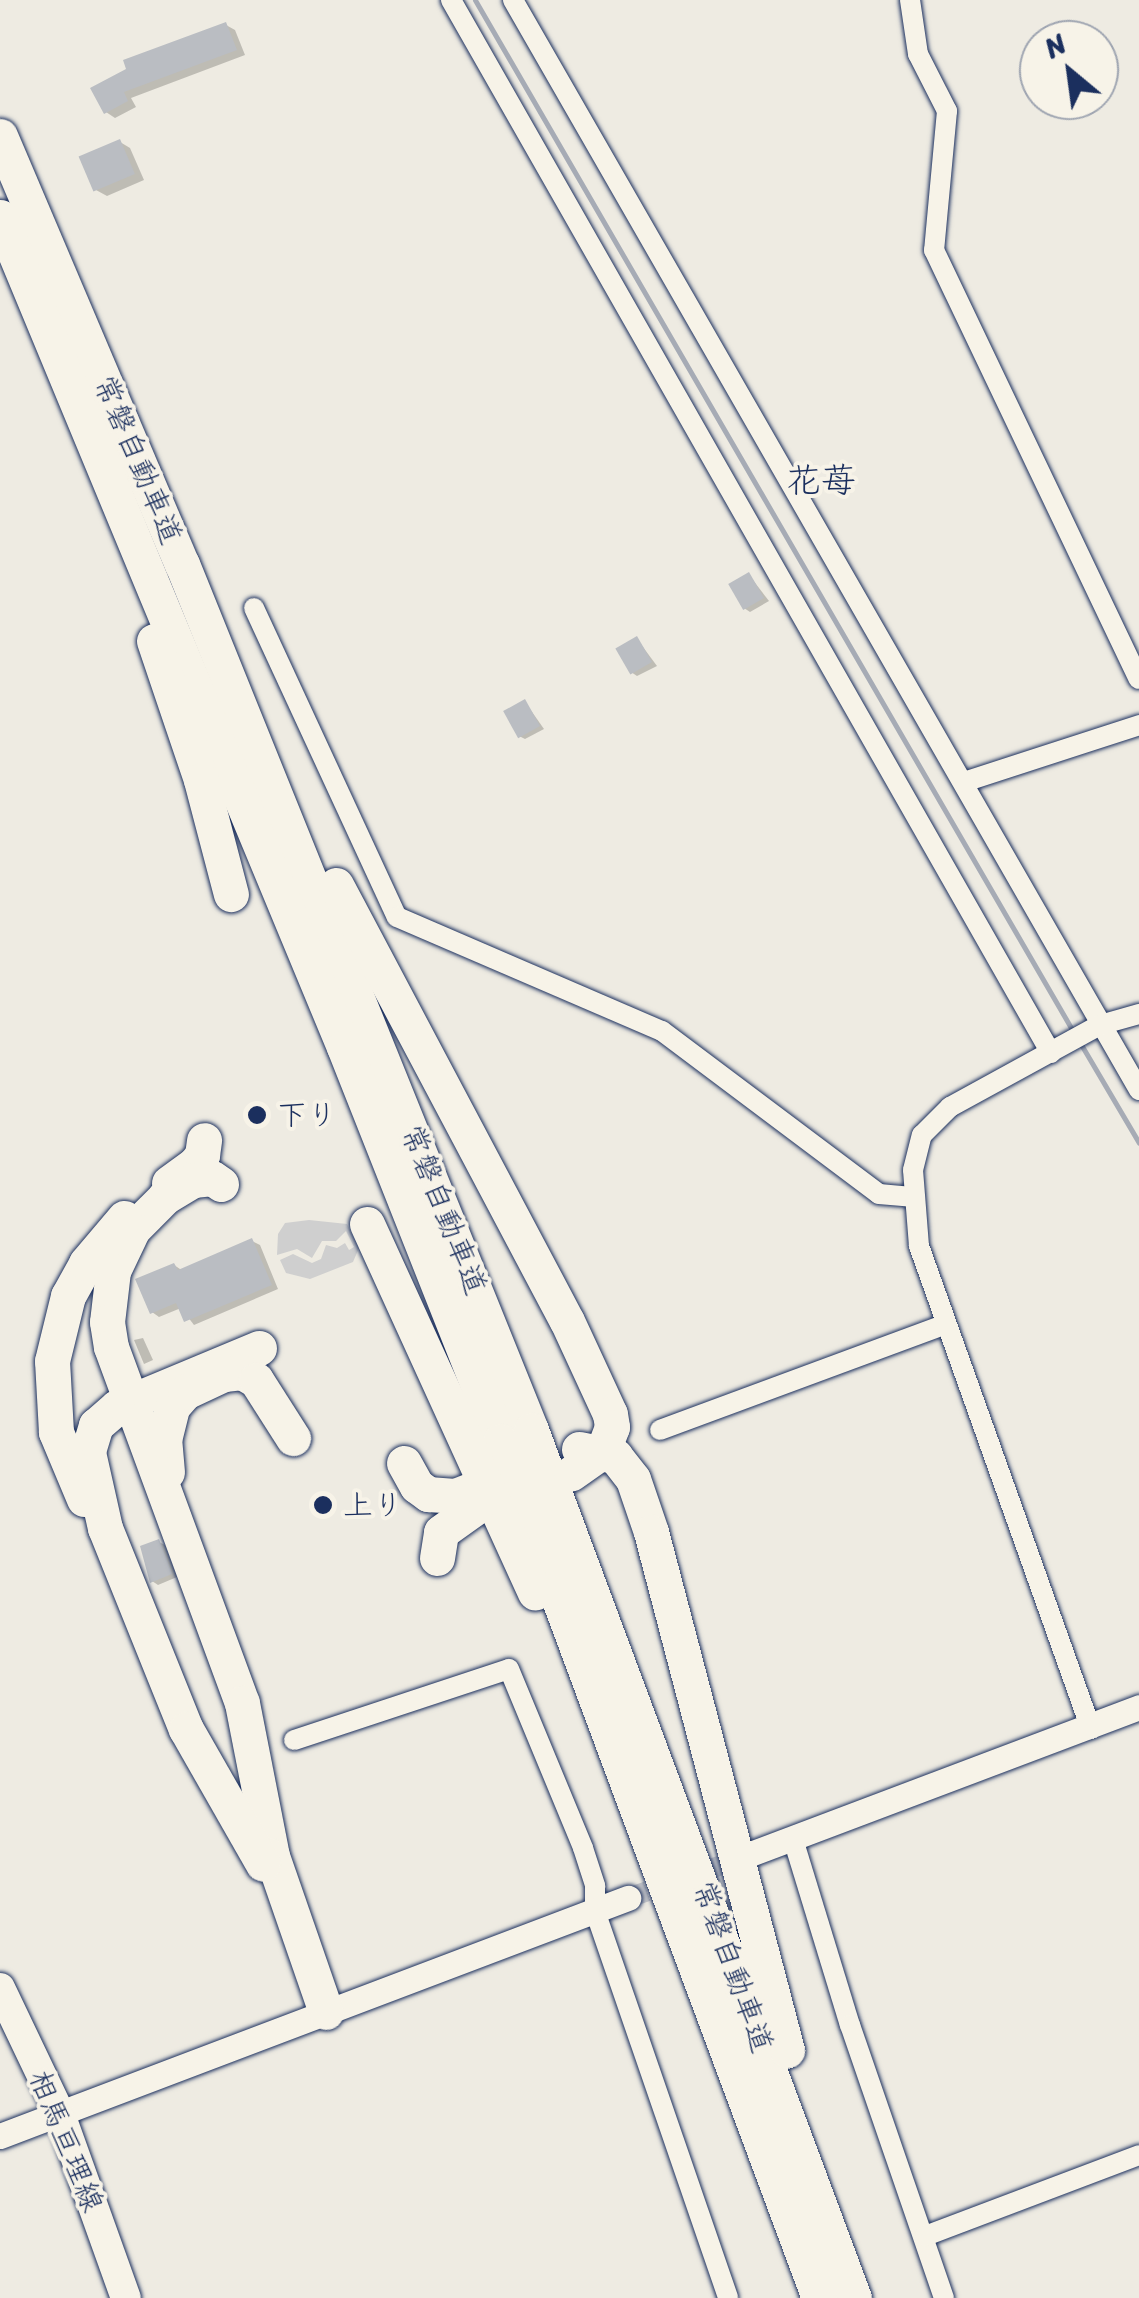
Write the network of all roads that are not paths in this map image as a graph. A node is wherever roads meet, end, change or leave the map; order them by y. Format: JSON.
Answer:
{"nodes":[{"id":1,"x":451,"y":0,"type":"edge"},
{"id":2,"x":513,"y":0,"type":"edge"},
{"id":3,"x":910,"y":0,"type":"edge"},
{"id":4,"x":0,"y":136,"type":"edge"},
{"id":5,"x":1,"y":220,"type":"edge"},
{"id":6,"x":182,"y":564,"type":"junction"},
{"id":7,"x":254,"y":608,"type":"dead end"},
{"id":8,"x":1139,"y":679,"type":"edge"},
{"id":9,"x":1139,"y":725,"type":"edge"},
{"id":10,"x":964,"y":782,"type":"junction"},
{"id":11,"x":232,"y":894,"type":"dead end"},
{"id":12,"x":1139,"y":1014,"type":"edge"},
{"id":13,"x":1100,"y":1025,"type":"junction"},
{"id":14,"x":1051,"y":1053,"type":"junction"},
{"id":15,"x":1139,"y":1090,"type":"edge"},
{"id":16,"x":204,"y":1140,"type":"dead end"},
{"id":17,"x":221,"y":1184,"type":"dead end"},
{"id":18,"x":915,"y":1197,"type":"junction"},
{"id":19,"x":368,"y":1224,"type":"dead end"},
{"id":20,"x":946,"y":1324,"type":"junction"},
{"id":21,"x":259,"y":1348,"type":"dead end"},
{"id":22,"x":130,"y":1400,"type":"junction"},
{"id":23,"x":660,"y":1430,"type":"dead end"},
{"id":24,"x":293,"y":1438,"type":"dead end"},
{"id":25,"x":602,"y":1450,"type":"junction"},
{"id":26,"x":404,"y":1463,"type":"dead end"},
{"id":27,"x":567,"y":1463,"type":"dead end"},
{"id":28,"x":172,"y":1510,"type":"junction"},
{"id":29,"x":106,"y":1528,"type":"junction"},
{"id":30,"x":437,"y":1558,"type":"dead end"},
{"id":31,"x":1139,"y":1707,"type":"edge"},
{"id":32,"x":1091,"y":1729,"type":"junction"},
{"id":33,"x":294,"y":1740,"type":"dead end"},
{"id":34,"x":793,"y":1839,"type":"junction"},
{"id":35,"x":753,"y":1853,"type":"tunnel mouth"},
{"id":36,"x":661,"y":1865,"type":"junction"},
{"id":37,"x":628,"y":1898,"type":"tunnel mouth"},
{"id":38,"x":595,"y":1911,"type":"junction"},
{"id":39,"x":0,"y":1988,"type":"edge"},
{"id":40,"x":326,"y":2012,"type":"junction"},
{"id":41,"x":60,"y":2114,"type":"junction"},
{"id":42,"x":0,"y":2136,"type":"edge"},
{"id":43,"x":1139,"y":2156,"type":"edge"},
{"id":44,"x":924,"y":2236,"type":"junction"},
{"id":45,"x":126,"y":2298,"type":"edge"},
{"id":46,"x":728,"y":2298,"type":"edge"},
{"id":47,"x":819,"y":2298,"type":"edge"},
{"id":48,"x":854,"y":2298,"type":"edge"},
{"id":49,"x":944,"y":2298,"type":"edge"}],
"edges":[{"from":1,"to":14,"type":"street"},
{"from":2,"to":10,"type":"street"},
{"from":3,"to":8,"type":"street"},
{"from":4,"to":6,"type":"highway","name":"常磐自動車道"},
{"from":5,"to":11,"type":"highway"},
{"from":5,"to":36,"type":"highway","name":"常磐自動車道"},
{"from":6,"to":25,"type":"highway"},
{"from":6,"to":48,"type":"highway","name":"常磐自動車道"},
{"from":7,"to":18,"type":"street"},
{"from":9,"to":10,"type":"street"},
{"from":10,"to":13,"type":"street"},
{"from":12,"to":13,"type":"street"},
{"from":13,"to":14,"type":"street"},
{"from":13,"to":15,"type":"street"},
{"from":14,"to":18,"type":"street"},
{"from":16,"to":29,"type":"highway"},
{"from":17,"to":22,"type":"highway"},
{"from":18,"to":20,"type":"street"},
{"from":19,"to":36,"type":"highway"},
{"from":20,"to":23,"type":"street"},
{"from":20,"to":32,"type":"street"},
{"from":21,"to":22,"type":"highway"},
{"from":22,"to":28,"type":"highway"},
{"from":22,"to":29,"type":"highway"},
{"from":24,"to":28,"type":"highway"},
{"from":25,"to":27,"type":"highway"},
{"from":25,"to":48,"type":"highway"},
{"from":26,"to":30,"type":"highway"},
{"from":28,"to":40,"type":"highway"},
{"from":29,"to":40,"type":"highway"},
{"from":31,"to":32,"type":"street"},
{"from":32,"to":34,"type":"street"},
{"from":33,"to":38,"type":"street"},
{"from":34,"to":35,"type":"street"},
{"from":34,"to":44,"type":"street"},
{"from":36,"to":47,"type":"highway","name":"常磐自動車道"},
{"from":37,"to":38,"type":"street"},
{"from":38,"to":40,"type":"street"},
{"from":38,"to":46,"type":"street"},
{"from":39,"to":41,"type":"main road","name":"相馬亘理線"},
{"from":40,"to":41,"type":"street"},
{"from":41,"to":42,"type":"street"},
{"from":41,"to":45,"type":"main road","name":"相馬亘理線"},
{"from":43,"to":44,"type":"street"},
{"from":44,"to":49,"type":"street"}]}
